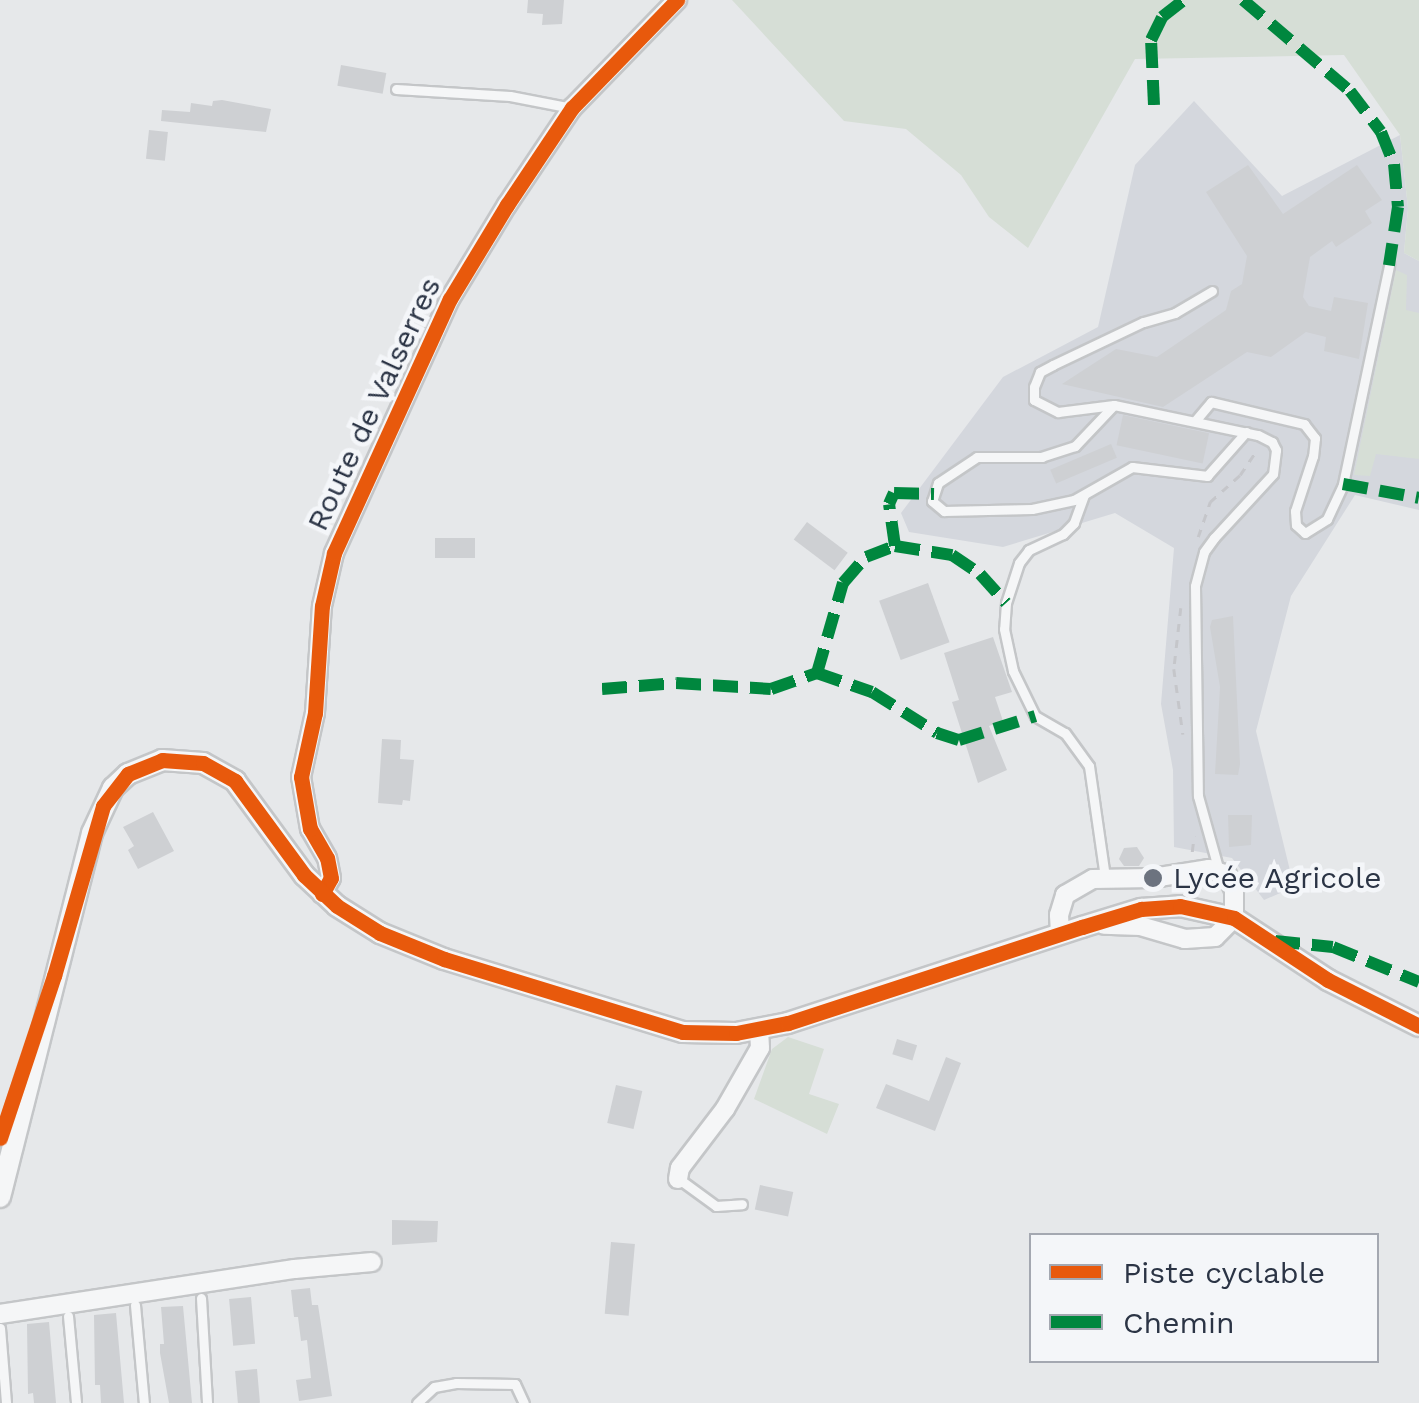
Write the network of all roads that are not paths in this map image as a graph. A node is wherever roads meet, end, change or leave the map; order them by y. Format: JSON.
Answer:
{"nodes":[{"id":1,"x":677,"y":0,"type":"edge"},
{"id":2,"x":396,"y":89,"type":"dead end"},
{"id":3,"x":572,"y":108,"type":"junction"},
{"id":4,"x":1389,"y":265,"type":"dead end"},
{"id":5,"x":1212,"y":291,"type":"dead end"},
{"id":6,"x":1114,"y":405,"type":"junction"},
{"id":7,"x":1195,"y":420,"type":"junction"},
{"id":8,"x":1246,"y":432,"type":"junction"},
{"id":9,"x":1084,"y":495,"type":"junction"},
{"id":10,"x":1219,"y":871,"type":"junction"},
{"id":11,"x":1105,"y":877,"type":"junction"},
{"id":12,"x":322,"y":894,"type":"junction"},
{"id":13,"x":1234,"y":918,"type":"junction"},
{"id":14,"x":1082,"y":926,"type":"junction"},
{"id":15,"x":1060,"y":934,"type":"junction"},
{"id":16,"x":54,"y":976,"type":"junction"},
{"id":17,"x":1419,"y":1026,"type":"edge"},
{"id":18,"x":759,"y":1030,"type":"junction"},
{"id":19,"x":0,"y":1138,"type":"edge"},
{"id":20,"x":4,"y":1163,"type":"edge"},
{"id":21,"x":678,"y":1179,"type":"joint"},
{"id":22,"x":0,"y":1198,"type":"edge"},
{"id":23,"x":742,"y":1204,"type":"dead end"},
{"id":24,"x":372,"y":1262,"type":"dead end"},
{"id":25,"x":201,"y":1298,"type":"dead end"},
{"id":26,"x":135,"y":1305,"type":"dead end"},
{"id":27,"x":0,"y":1314,"type":"edge"},
{"id":28,"x":68,"y":1316,"type":"dead end"},
{"id":29,"x":0,"y":1328,"type":"edge"},
{"id":30,"x":6,"y":1403,"type":"edge"},
{"id":31,"x":76,"y":1403,"type":"edge"},
{"id":32,"x":144,"y":1403,"type":"edge"},
{"id":33,"x":208,"y":1403,"type":"edge"},
{"id":34,"x":417,"y":1403,"type":"edge"},
{"id":35,"x":524,"y":1403,"type":"edge"}],
"edges":[{"from":1,"to":3,"type":"street","name":"Route de Valserres"},
{"from":2,"to":3,"type":"lane"},
{"from":3,"to":12,"type":"street","name":"Route de Valserres"},
{"from":4,"to":7,"type":"lane"},
{"from":5,"to":6,"type":"lane"},
{"from":6,"to":7,"type":"lane"},
{"from":6,"to":9,"type":"lane"},
{"from":7,"to":8,"type":"lane"},
{"from":8,"to":9,"type":"lane"},
{"from":8,"to":10,"type":"lane"},
{"from":9,"to":11,"type":"lane"},
{"from":10,"to":11,"type":"street"},
{"from":10,"to":13,"type":"street"},
{"from":11,"to":15,"type":"street"},
{"from":12,"to":16,"type":"street"},
{"from":12,"to":18,"type":"street"},
{"from":13,"to":14,"type":"street"},
{"from":13,"to":14,"type":"street"},
{"from":13,"to":17,"type":"street"},
{"from":14,"to":15,"type":"street"},
{"from":15,"to":18,"type":"street"},
{"from":16,"to":19,"type":"street"},
{"from":16,"to":20,"type":"street"},
{"from":18,"to":21,"type":"street"},
{"from":20,"to":22,"type":"street"},
{"from":21,"to":23,"type":"lane"},
{"from":24,"to":27,"type":"street"},
{"from":25,"to":33,"type":"lane"},
{"from":26,"to":32,"type":"lane"},
{"from":28,"to":31,"type":"lane"},
{"from":29,"to":30,"type":"lane"},
{"from":34,"to":35,"type":"lane"}]}
